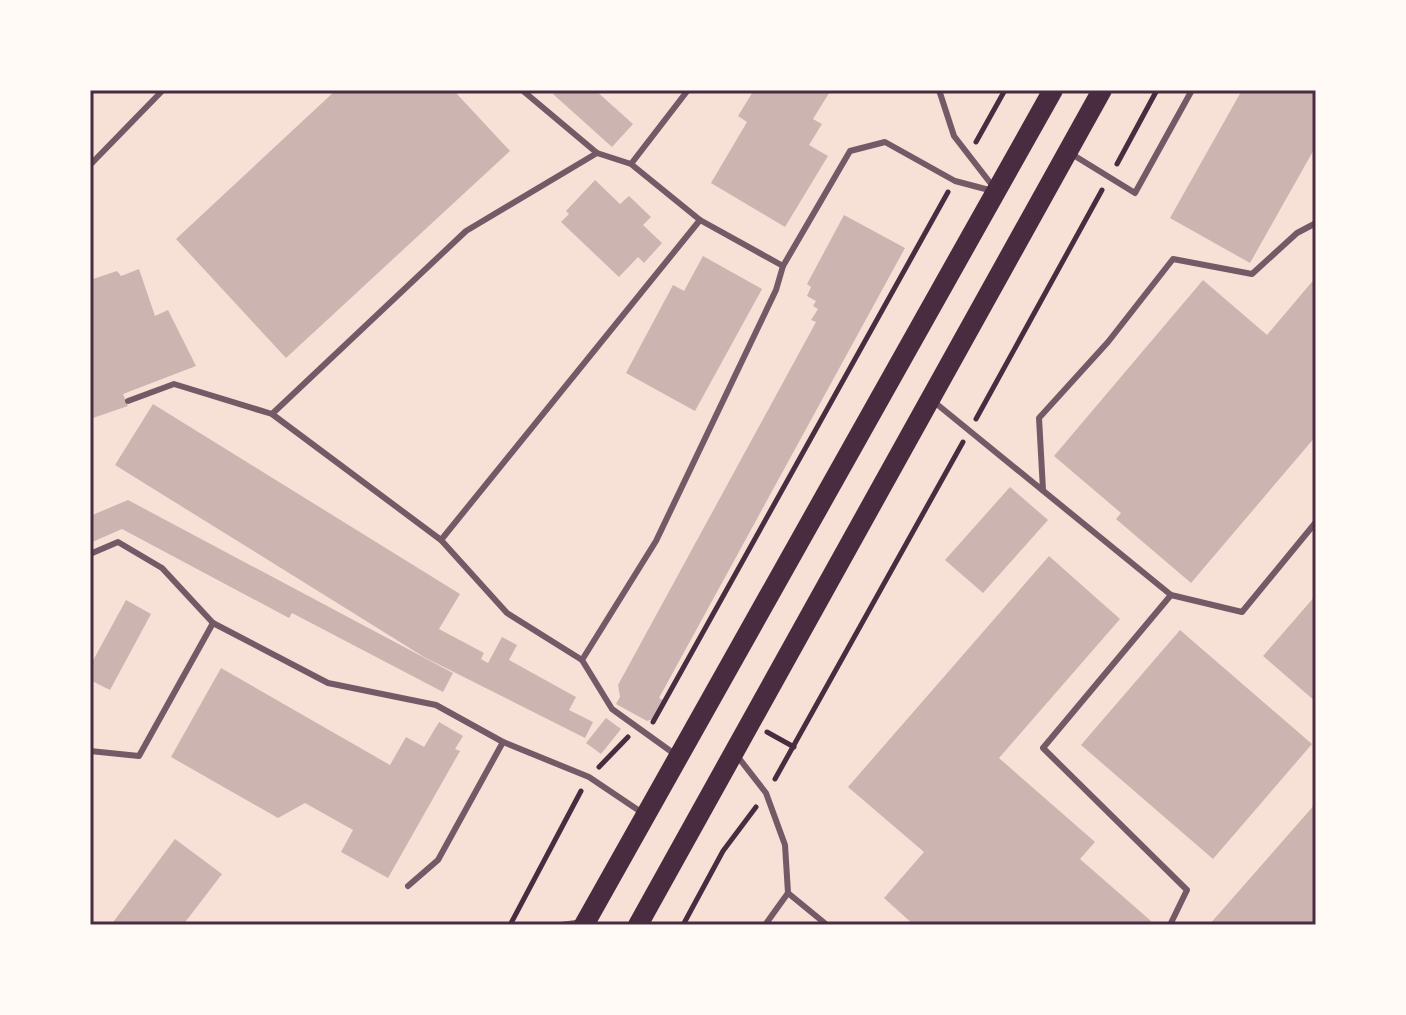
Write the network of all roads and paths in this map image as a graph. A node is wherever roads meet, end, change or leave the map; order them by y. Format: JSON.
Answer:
{"nodes":[{"id":1,"x":163,"y":90,"type":"edge"},
{"id":2,"x":522,"y":90,"type":"edge"},
{"id":3,"x":688,"y":90,"type":"edge"},
{"id":4,"x":939,"y":90,"type":"edge"},
{"id":5,"x":1005,"y":90,"type":"edge"},
{"id":6,"x":1053,"y":90,"type":"edge"},
{"id":7,"x":1102,"y":90,"type":"edge"},
{"id":8,"x":1157,"y":90,"type":"edge"},
{"id":9,"x":1192,"y":90,"type":"edge"},
{"id":10,"x":1067,"y":151,"type":"junction"},
{"id":11,"x":597,"y":153,"type":"junction"},
{"id":12,"x":969,"y":155,"type":"junction"},
{"id":13,"x":631,"y":164,"type":"junction"},
{"id":14,"x":90,"y":165,"type":"edge"},
{"id":15,"x":1109,"y":177,"type":"junction"},
{"id":16,"x":955,"y":181,"type":"junction"},
{"id":17,"x":997,"y":191,"type":"junction"},
{"id":18,"x":700,"y":220,"type":"junction"},
{"id":19,"x":1316,"y":223,"type":"edge"},
{"id":20,"x":783,"y":266,"type":"junction"},
{"id":21,"x":930,"y":399,"type":"junction"},
{"id":22,"x":128,"y":401,"type":"dead end"},
{"id":23,"x":272,"y":414,"type":"junction"},
{"id":24,"x":969,"y":431,"type":"junction"},
{"id":25,"x":1043,"y":490,"type":"junction"},
{"id":26,"x":1316,"y":522,"type":"edge"},
{"id":27,"x":441,"y":540,"type":"junction"},
{"id":28,"x":90,"y":554,"type":"edge"},
{"id":29,"x":1171,"y":595,"type":"junction"},
{"id":30,"x":213,"y":623,"type":"junction"},
{"id":31,"x":582,"y":660,"type":"junction"},
{"id":32,"x":637,"y":729,"type":"junction"},
{"id":33,"x":503,"y":742,"type":"junction"},
{"id":34,"x":90,"y":751,"type":"edge"},
{"id":35,"x":734,"y":752,"type":"junction"},
{"id":36,"x":678,"y":756,"type":"junction"},
{"id":37,"x":589,"y":777,"type":"junction"},
{"id":38,"x":766,"y":793,"type":"junction"},
{"id":39,"x":647,"y":816,"type":"junction"},
{"id":40,"x":408,"y":886,"type":"dead end"},
{"id":41,"x":788,"y":893,"type":"junction"},
{"id":42,"x":585,"y":923,"type":"edge"},
{"id":43,"x":510,"y":925,"type":"edge"},
{"id":44,"x":561,"y":925,"type":"edge"},
{"id":45,"x":638,"y":925,"type":"edge"},
{"id":46,"x":683,"y":925,"type":"edge"},
{"id":47,"x":765,"y":925,"type":"edge"},
{"id":48,"x":827,"y":925,"type":"edge"},
{"id":49,"x":1170,"y":925,"type":"edge"}],
"edges":[{"from":1,"to":14,"type":"lane"},
{"from":2,"to":11,"type":"lane"},
{"from":3,"to":13,"type":"lane"},
{"from":4,"to":12,"type":"lane"},
{"from":5,"to":12,"type":"path"},
{"from":6,"to":17,"type":"main road"},
{"from":7,"to":10,"type":"main road"},
{"from":8,"to":15,"type":"path"},
{"from":9,"to":15,"type":"lane"},
{"from":10,"to":15,"type":"lane"},
{"from":10,"to":21,"type":"main road"},
{"from":11,"to":13,"type":"lane"},
{"from":11,"to":23,"type":"lane"},
{"from":12,"to":17,"type":"lane"},
{"from":13,"to":18,"type":"lane"},
{"from":15,"to":24,"type":"path"},
{"from":16,"to":17,"type":"lane"},
{"from":16,"to":20,"type":"lane"},
{"from":16,"to":32,"type":"path"},
{"from":17,"to":36,"type":"main road"},
{"from":18,"to":20,"type":"lane"},
{"from":18,"to":27,"type":"lane"},
{"from":19,"to":25,"type":"lane"},
{"from":20,"to":31,"type":"lane"},
{"from":21,"to":24,"type":"lane"},
{"from":21,"to":35,"type":"main road"},
{"from":22,"to":23,"type":"lane"},
{"from":23,"to":27,"type":"lane"},
{"from":24,"to":25,"type":"lane"},
{"from":24,"to":38,"type":"path"},
{"from":25,"to":29,"type":"lane"},
{"from":26,"to":29,"type":"lane"},
{"from":27,"to":31,"type":"lane"},
{"from":28,"to":30,"type":"lane"},
{"from":29,"to":49,"type":"lane"},
{"from":30,"to":33,"type":"lane"},
{"from":30,"to":34,"type":"lane"},
{"from":31,"to":32,"type":"lane"},
{"from":32,"to":36,"type":"lane"},
{"from":32,"to":37,"type":"path"},
{"from":33,"to":37,"type":"lane"},
{"from":33,"to":40,"type":"lane"},
{"from":35,"to":38,"type":"lane"},
{"from":35,"to":45,"type":"main road"},
{"from":36,"to":39,"type":"main road"},
{"from":37,"to":39,"type":"lane"},
{"from":37,"to":43,"type":"path"},
{"from":38,"to":41,"type":"lane"},
{"from":38,"to":46,"type":"path"},
{"from":39,"to":42,"type":"main road"},
{"from":41,"to":47,"type":"lane"},
{"from":41,"to":48,"type":"lane"},
{"from":42,"to":44,"type":"lane"}]}
